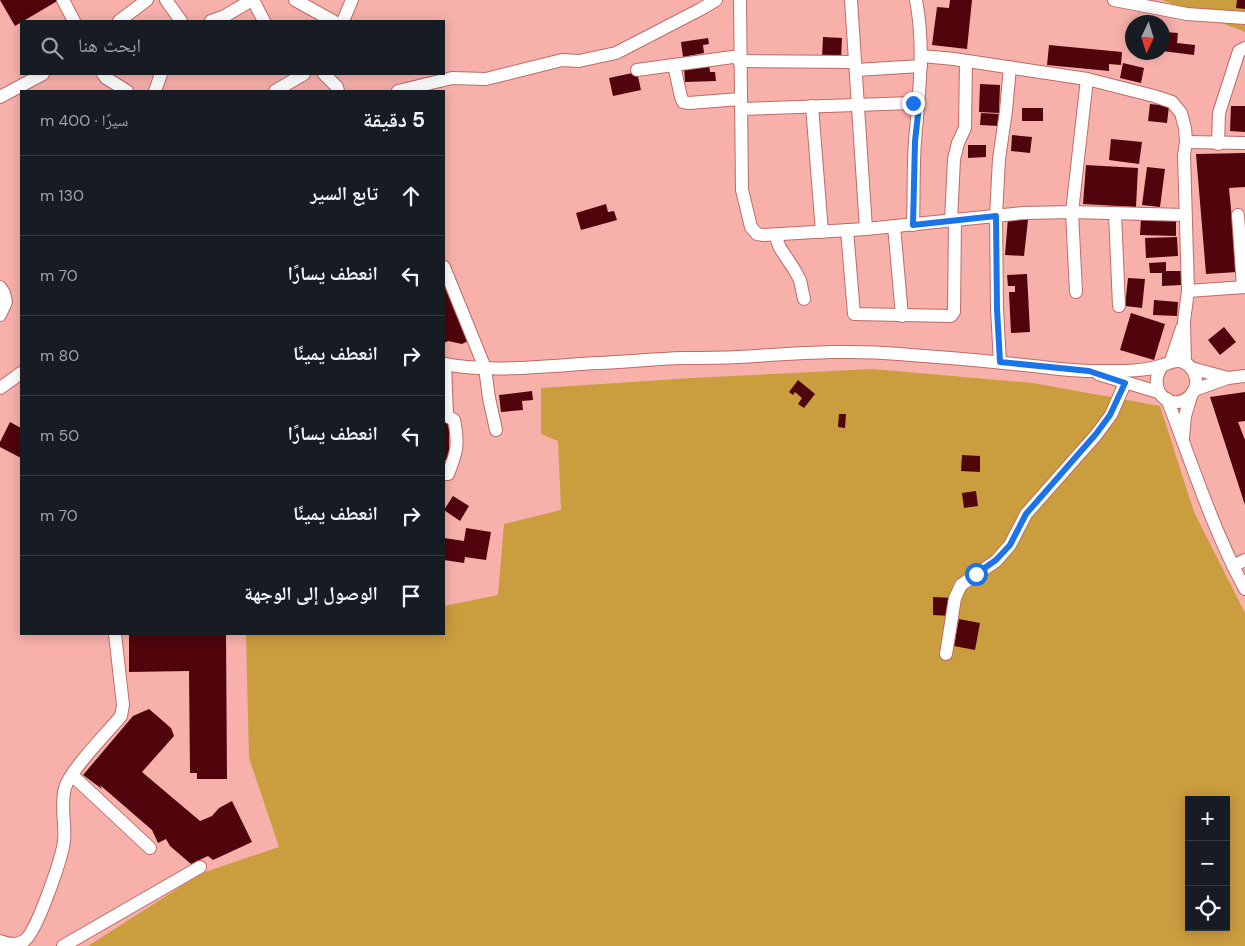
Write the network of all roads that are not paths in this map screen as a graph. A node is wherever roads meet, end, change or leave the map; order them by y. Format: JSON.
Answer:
{"nodes":[{"id":1,"x":63,"y":0,"type":"edge"},
{"id":2,"x":147,"y":0,"type":"edge"},
{"id":3,"x":166,"y":0,"type":"edge"},
{"id":4,"x":252,"y":0,"type":"edge"},
{"id":5,"x":295,"y":0,"type":"edge"},
{"id":6,"x":352,"y":0,"type":"edge"},
{"id":7,"x":716,"y":0,"type":"edge"},
{"id":8,"x":740,"y":0,"type":"edge"},
{"id":9,"x":851,"y":0,"type":"edge"},
{"id":10,"x":916,"y":0,"type":"edge"},
{"id":11,"x":1114,"y":0,"type":"edge"},
{"id":12,"x":1245,"y":18,"type":"edge"},
{"id":13,"x":73,"y":20,"type":"edge"},
{"id":14,"x":120,"y":20,"type":"edge"},
{"id":15,"x":180,"y":20,"type":"edge"},
{"id":16,"x":214,"y":20,"type":"edge"},
{"id":17,"x":263,"y":20,"type":"edge"},
{"id":18,"x":331,"y":20,"type":"edge"},
{"id":19,"x":344,"y":20,"type":"edge"},
{"id":20,"x":1245,"y":48,"type":"edge"},
{"id":21,"x":740,"y":59,"type":"junction"},
{"id":22,"x":966,"y":60,"type":"junction"},
{"id":23,"x":921,"y":61,"type":"junction"},
{"id":24,"x":674,"y":65,"type":"junction"},
{"id":25,"x":856,"y":66,"type":"junction"},
{"id":26,"x":1010,"y":67,"type":"junction"},
{"id":27,"x":637,"y":70,"type":"dead end"},
{"id":28,"x":41,"y":75,"type":"edge"},
{"id":29,"x":104,"y":75,"type":"edge"},
{"id":30,"x":161,"y":75,"type":"edge"},
{"id":31,"x":301,"y":75,"type":"edge"},
{"id":32,"x":325,"y":75,"type":"edge"},
{"id":33,"x":1087,"y":78,"type":"junction"},
{"id":34,"x":125,"y":90,"type":"edge"},
{"id":35,"x":155,"y":90,"type":"edge"},
{"id":36,"x":277,"y":90,"type":"edge"},
{"id":37,"x":338,"y":90,"type":"edge"},
{"id":38,"x":402,"y":90,"type":"edge"},
{"id":39,"x":0,"y":96,"type":"edge"},
{"id":40,"x":918,"y":101,"type":"junction"},
{"id":41,"x":741,"y":104,"type":"junction"},
{"id":42,"x":858,"y":105,"type":"junction"},
{"id":43,"x":812,"y":106,"type":"junction"},
{"id":44,"x":1186,"y":142,"type":"junction"},
{"id":45,"x":1245,"y":143,"type":"edge"},
{"id":46,"x":1218,"y":144,"type":"junction"},
{"id":47,"x":1072,"y":212,"type":"junction"},
{"id":48,"x":1115,"y":214,"type":"junction"},
{"id":49,"x":1185,"y":215,"type":"junction"},
{"id":50,"x":1238,"y":215,"type":"dead end"},
{"id":51,"x":996,"y":216,"type":"junction"},
{"id":52,"x":954,"y":220,"type":"junction"},
{"id":53,"x":913,"y":225,"type":"junction"},
{"id":54,"x":894,"y":226,"type":"junction"},
{"id":55,"x":866,"y":229,"type":"junction"},
{"id":56,"x":847,"y":230,"type":"junction"},
{"id":57,"x":822,"y":232,"type":"junction"},
{"id":58,"x":775,"y":235,"type":"junction"},
{"id":59,"x":445,"y":269,"type":"edge"},
{"id":60,"x":0,"y":287,"type":"edge"},
{"id":61,"x":1244,"y":287,"type":"edge"},
{"id":62,"x":1188,"y":291,"type":"junction"},
{"id":63,"x":1076,"y":292,"type":"dead end"},
{"id":64,"x":804,"y":299,"type":"dead end"},
{"id":65,"x":1119,"y":306,"type":"dead end"},
{"id":66,"x":0,"y":315,"type":"edge"},
{"id":67,"x":902,"y":316,"type":"junction"},
{"id":68,"x":1184,"y":321,"type":"junction"},
{"id":69,"x":1000,"y":362,"type":"junction"},
{"id":70,"x":1167,"y":363,"type":"junction"},
{"id":71,"x":445,"y":364,"type":"edge"},
{"id":72,"x":1188,"y":365,"type":"junction"},
{"id":73,"x":485,"y":368,"type":"junction"},
{"id":74,"x":1089,"y":371,"type":"junction"},
{"id":75,"x":20,"y":374,"type":"edge"},
{"id":76,"x":1245,"y":376,"type":"edge"},
{"id":77,"x":1228,"y":378,"type":"junction"},
{"id":78,"x":1125,"y":383,"type":"junction"},
{"id":79,"x":0,"y":388,"type":"edge"},
{"id":80,"x":1193,"y":392,"type":"junction"},
{"id":81,"x":1162,"y":396,"type":"junction"},
{"id":82,"x":446,"y":416,"type":"edge"},
{"id":83,"x":496,"y":430,"type":"dead end"},
{"id":84,"x":1183,"y":440,"type":"junction"},
{"id":85,"x":445,"y":476,"type":"edge"},
{"id":86,"x":1245,"y":560,"type":"edge"},
{"id":87,"x":1233,"y":566,"type":"junction"},
{"id":88,"x":1245,"y":589,"type":"edge"},
{"id":89,"x":115,"y":635,"type":"edge"},
{"id":90,"x":946,"y":654,"type":"dead end"},
{"id":91,"x":72,"y":775,"type":"junction"},
{"id":92,"x":150,"y":848,"type":"dead end"},
{"id":93,"x":200,"y":867,"type":"dead end"},
{"id":94,"x":8,"y":944,"type":"edge"},
{"id":95,"x":63,"y":946,"type":"edge"}],
"edges":[{"from":1,"to":13,"type":"street"},
{"from":2,"to":14,"type":"street"},
{"from":3,"to":15,"type":"street"},
{"from":4,"to":16,"type":"street"},
{"from":4,"to":17,"type":"street"},
{"from":5,"to":18,"type":"street"},
{"from":6,"to":19,"type":"street"},
{"from":7,"to":38,"type":"street"},
{"from":8,"to":21,"type":"street"},
{"from":9,"to":25,"type":"street"},
{"from":10,"to":23,"type":"street"},
{"from":11,"to":12,"type":"street"},
{"from":20,"to":46,"type":"street"},
{"from":21,"to":24,"type":"street"},
{"from":21,"to":25,"type":"street"},
{"from":21,"to":41,"type":"street"},
{"from":22,"to":23,"type":"street"},
{"from":22,"to":26,"type":"street"},
{"from":22,"to":52,"type":"street"},
{"from":23,"to":25,"type":"street"},
{"from":23,"to":40,"type":"street"},
{"from":24,"to":27,"type":"street"},
{"from":24,"to":41,"type":"street"},
{"from":25,"to":42,"type":"street"},
{"from":26,"to":33,"type":"street"},
{"from":26,"to":51,"type":"street"},
{"from":28,"to":39,"type":"street"},
{"from":29,"to":34,"type":"street"},
{"from":30,"to":35,"type":"street"},
{"from":31,"to":36,"type":"street"},
{"from":32,"to":37,"type":"street"},
{"from":33,"to":44,"type":"street"},
{"from":33,"to":47,"type":"street"},
{"from":40,"to":42,"type":"street"},
{"from":40,"to":53,"type":"street"},
{"from":41,"to":43,"type":"street"},
{"from":41,"to":58,"type":"street"},
{"from":42,"to":43,"type":"street"},
{"from":42,"to":55,"type":"street"},
{"from":43,"to":57,"type":"street"},
{"from":44,"to":46,"type":"street"},
{"from":44,"to":49,"type":"street"},
{"from":45,"to":46,"type":"street"},
{"from":47,"to":48,"type":"street"},
{"from":47,"to":51,"type":"street"},
{"from":47,"to":63,"type":"street"},
{"from":48,"to":49,"type":"street"},
{"from":48,"to":65,"type":"street"},
{"from":49,"to":62,"type":"street"},
{"from":50,"to":61,"type":"street"},
{"from":51,"to":52,"type":"street"},
{"from":51,"to":69,"type":"street"},
{"from":52,"to":53,"type":"street"},
{"from":52,"to":67,"type":"street"},
{"from":53,"to":54,"type":"street"},
{"from":54,"to":55,"type":"street"},
{"from":54,"to":67,"type":"street"},
{"from":55,"to":56,"type":"street"},
{"from":56,"to":57,"type":"street"},
{"from":56,"to":67,"type":"street"},
{"from":57,"to":58,"type":"street"},
{"from":58,"to":64,"type":"street"},
{"from":59,"to":73,"type":"street"},
{"from":60,"to":66,"type":"street"},
{"from":61,"to":62,"type":"street"},
{"from":62,"to":68,"type":"street"},
{"from":68,"to":70,"type":"street"},
{"from":68,"to":72,"type":"street"},
{"from":69,"to":73,"type":"street"},
{"from":69,"to":74,"type":"street"},
{"from":70,"to":72,"type":"street"},
{"from":70,"to":74,"type":"street"},
{"from":70,"to":81,"type":"street"},
{"from":71,"to":73,"type":"street"},
{"from":71,"to":82,"type":"street"},
{"from":72,"to":77,"type":"street"},
{"from":72,"to":80,"type":"street"},
{"from":73,"to":83,"type":"street"},
{"from":74,"to":78,"type":"street"},
{"from":75,"to":79,"type":"street"},
{"from":76,"to":77,"type":"street"},
{"from":77,"to":80,"type":"street"},
{"from":78,"to":81,"type":"street"},
{"from":78,"to":90,"type":"street"},
{"from":80,"to":81,"type":"street"},
{"from":80,"to":84,"type":"street"},
{"from":81,"to":84,"type":"street"},
{"from":82,"to":85,"type":"street"},
{"from":84,"to":87,"type":"street"},
{"from":86,"to":87,"type":"street"},
{"from":87,"to":88,"type":"street"},
{"from":89,"to":91,"type":"street"},
{"from":91,"to":92,"type":"street"},
{"from":91,"to":94,"type":"street"},
{"from":93,"to":95,"type":"street"}]}
